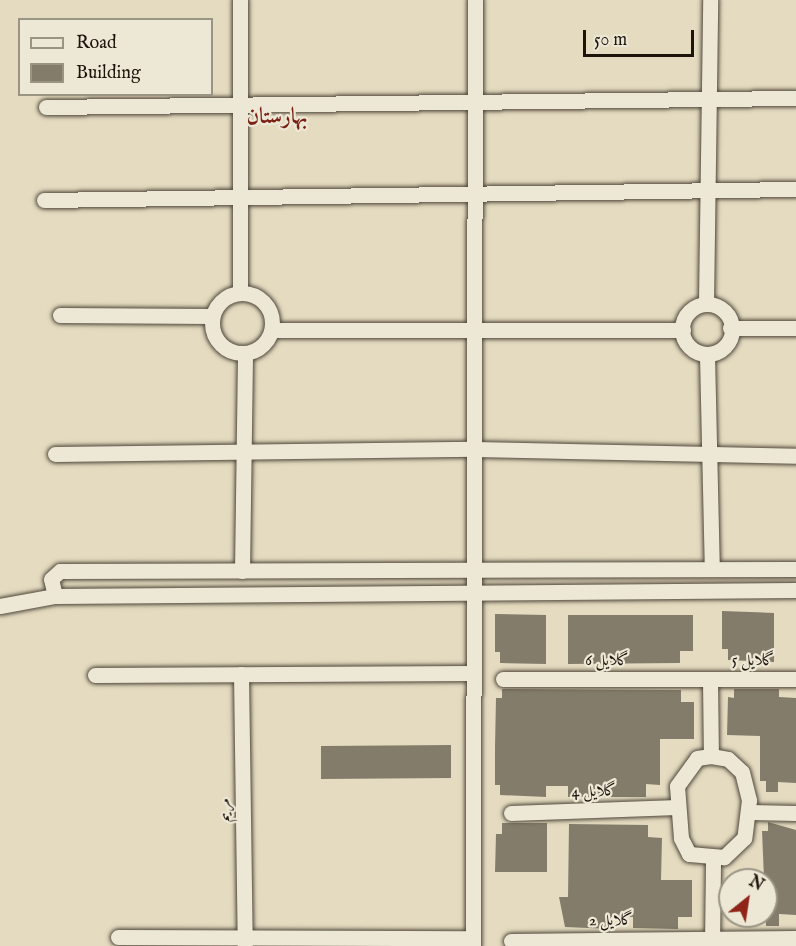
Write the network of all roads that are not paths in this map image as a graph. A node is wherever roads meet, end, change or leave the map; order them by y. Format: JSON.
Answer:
{"nodes":[{"id":1,"x":240,"y":0,"type":"edge"},
{"id":2,"x":475,"y":0,"type":"edge"},
{"id":3,"x":710,"y":0,"type":"edge"},
{"id":4,"x":796,"y":98,"type":"edge"},
{"id":5,"x":710,"y":99,"type":"junction"},
{"id":6,"x":476,"y":102,"type":"junction"},
{"id":7,"x":243,"y":105,"type":"junction"},
{"id":8,"x":46,"y":107,"type":"dead end"},
{"id":9,"x":796,"y":189,"type":"edge"},
{"id":10,"x":708,"y":190,"type":"junction"},
{"id":11,"x":475,"y":193,"type":"junction"},
{"id":12,"x":244,"y":197,"type":"junction"},
{"id":13,"x":44,"y":200,"type":"dead end"},
{"id":14,"x":240,"y":292,"type":"junction"},
{"id":15,"x":706,"y":303,"type":"junction"},
{"id":16,"x":60,"y":315,"type":"dead end"},
{"id":17,"x":212,"y":316,"type":"junction"},
{"id":18,"x":730,"y":328,"type":"junction"},
{"id":19,"x":796,"y":328,"type":"edge"},
{"id":20,"x":273,"y":330,"type":"junction"},
{"id":21,"x":475,"y":330,"type":"junction"},
{"id":22,"x":683,"y":330,"type":"junction"},
{"id":23,"x":245,"y":354,"type":"junction"},
{"id":24,"x":707,"y":355,"type":"junction"},
{"id":25,"x":475,"y":449,"type":"junction"},
{"id":26,"x":55,"y":454,"type":"dead end"},
{"id":27,"x":709,"y":454,"type":"junction"},
{"id":28,"x":244,"y":455,"type":"junction"},
{"id":29,"x":796,"y":456,"type":"edge"},
{"id":30,"x":712,"y":569,"type":"junction"},
{"id":31,"x":796,"y":569,"type":"edge"},
{"id":32,"x":474,"y":570,"type":"junction"},
{"id":33,"x":242,"y":571,"type":"junction"},
{"id":34,"x":796,"y":590,"type":"edge"},
{"id":35,"x":474,"y":593,"type":"junction"},
{"id":36,"x":55,"y":596,"type":"junction"},
{"id":37,"x":0,"y":606,"type":"edge"},
{"id":38,"x":474,"y":673,"type":"junction"},
{"id":39,"x":241,"y":674,"type":"junction"},
{"id":40,"x":95,"y":675,"type":"dead end"},
{"id":41,"x":710,"y":679,"type":"junction"},
{"id":42,"x":796,"y":679,"type":"edge"},
{"id":43,"x":503,"y":680,"type":"dead end"},
{"id":44,"x":711,"y":756,"type":"junction"},
{"id":45,"x":677,"y":807,"type":"junction"},
{"id":46,"x":750,"y":812,"type":"junction"},
{"id":47,"x":511,"y":813,"type":"dead end"},
{"id":48,"x":796,"y":813,"type":"edge"},
{"id":49,"x":713,"y":858,"type":"junction"},
{"id":50,"x":118,"y":937,"type":"dead end"},
{"id":51,"x":796,"y":938,"type":"edge"},
{"id":52,"x":511,"y":941,"type":"dead end"},
{"id":53,"x":473,"y":942,"type":"edge"},
{"id":54,"x":712,"y":942,"type":"edge"},
{"id":55,"x":245,"y":943,"type":"edge"}],
"edges":[{"from":1,"to":7,"type":"street"},
{"from":2,"to":6,"type":"street"},
{"from":3,"to":5,"type":"street"},
{"from":4,"to":5,"type":"street"},
{"from":5,"to":6,"type":"street"},
{"from":5,"to":10,"type":"street"},
{"from":6,"to":7,"type":"street"},
{"from":6,"to":11,"type":"street"},
{"from":7,"to":8,"type":"street"},
{"from":7,"to":12,"type":"street"},
{"from":9,"to":10,"type":"street"},
{"from":10,"to":11,"type":"street"},
{"from":10,"to":15,"type":"street"},
{"from":11,"to":12,"type":"street"},
{"from":11,"to":21,"type":"street"},
{"from":12,"to":13,"type":"street"},
{"from":12,"to":14,"type":"street"},
{"from":14,"to":17,"type":"street"},
{"from":14,"to":20,"type":"street"},
{"from":15,"to":18,"type":"street"},
{"from":15,"to":22,"type":"street"},
{"from":16,"to":17,"type":"street"},
{"from":17,"to":23,"type":"street"},
{"from":18,"to":19,"type":"street"},
{"from":18,"to":24,"type":"street"},
{"from":20,"to":21,"type":"street"},
{"from":20,"to":23,"type":"street"},
{"from":21,"to":22,"type":"street"},
{"from":21,"to":25,"type":"street"},
{"from":22,"to":24,"type":"street"},
{"from":23,"to":28,"type":"street"},
{"from":24,"to":27,"type":"street"},
{"from":25,"to":27,"type":"street"},
{"from":25,"to":28,"type":"street"},
{"from":25,"to":32,"type":"street"},
{"from":26,"to":28,"type":"street"},
{"from":27,"to":29,"type":"street"},
{"from":27,"to":30,"type":"street"},
{"from":28,"to":33,"type":"street"},
{"from":30,"to":31,"type":"street"},
{"from":30,"to":32,"type":"street"},
{"from":32,"to":33,"type":"street"},
{"from":32,"to":35,"type":"street"},
{"from":33,"to":36,"type":"street"},
{"from":34,"to":35,"type":"street"},
{"from":35,"to":36,"type":"street"},
{"from":35,"to":38,"type":"street"},
{"from":36,"to":37,"type":"street"},
{"from":38,"to":39,"type":"street"},
{"from":38,"to":53,"type":"street"},
{"from":39,"to":40,"type":"street"},
{"from":39,"to":55,"type":"street","name":"مریم"},
{"from":41,"to":42,"type":"street","name":"گلایل 5"},
{"from":41,"to":43,"type":"street","name":"گلایل 6"},
{"from":41,"to":44,"type":"street"},
{"from":44,"to":45,"type":"street"},
{"from":44,"to":46,"type":"street"},
{"from":45,"to":47,"type":"street","name":"گلایل 4"},
{"from":45,"to":49,"type":"street"},
{"from":46,"to":48,"type":"street"},
{"from":46,"to":49,"type":"street"},
{"from":49,"to":54,"type":"street"},
{"from":50,"to":55,"type":"street"},
{"from":51,"to":54,"type":"street","name":"گلایل 2"},
{"from":52,"to":54,"type":"street","name":"گلایل 2"},
{"from":53,"to":55,"type":"street"}]}
